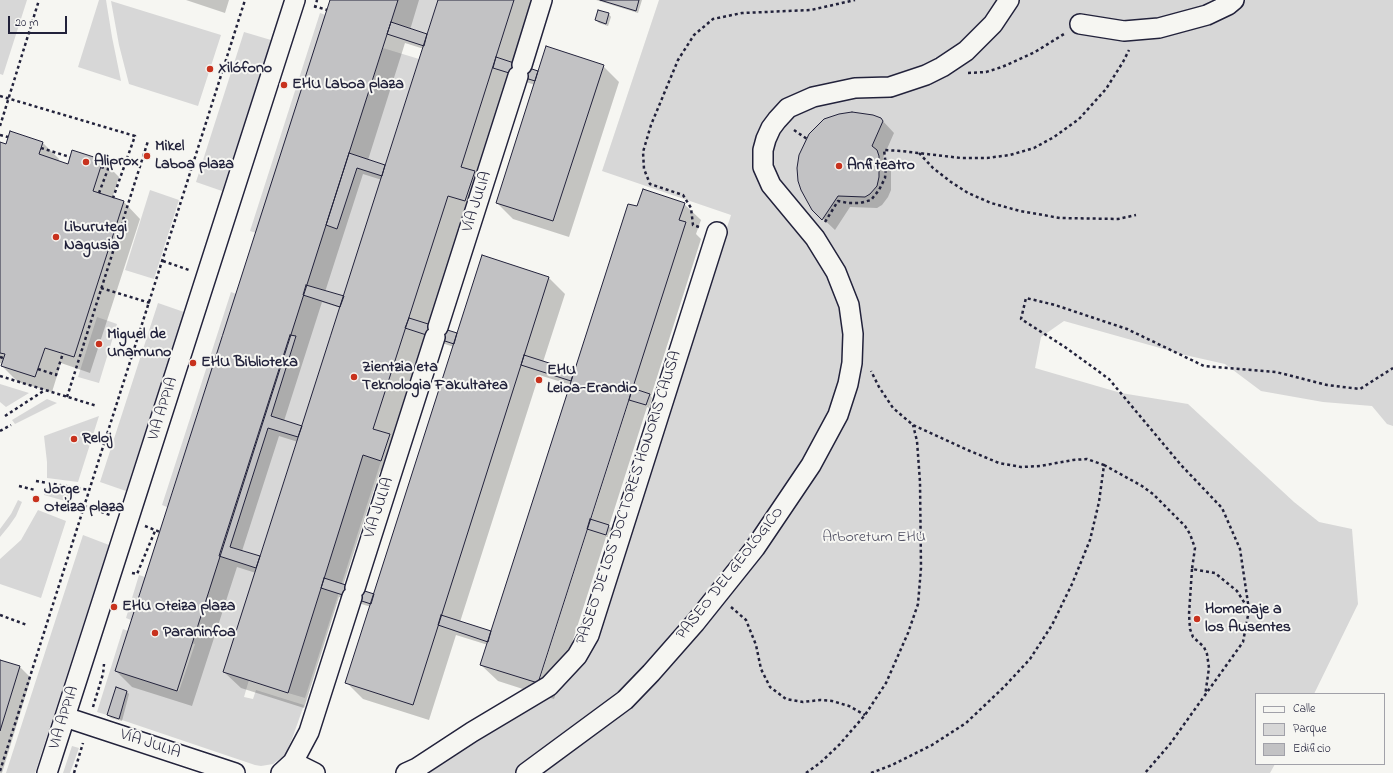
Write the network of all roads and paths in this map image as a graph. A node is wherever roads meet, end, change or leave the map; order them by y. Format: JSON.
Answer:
{"nodes":[{"id":1,"x":39,"y":0,"type":"edge"},
{"id":2,"x":245,"y":0,"type":"edge"},
{"id":3,"x":295,"y":0,"type":"edge"},
{"id":4,"x":542,"y":0,"type":"edge"},
{"id":5,"x":855,"y":0,"type":"edge"},
{"id":6,"x":1009,"y":0,"type":"edge"},
{"id":7,"x":1234,"y":0,"type":"edge"},
{"id":8,"x":1080,"y":24,"type":"joint"},
{"id":9,"x":1139,"y":30,"type":"junction"},
{"id":10,"x":942,"y":67,"type":"junction"},
{"id":11,"x":0,"y":96,"type":"edge"},
{"id":12,"x":0,"y":126,"type":"edge"},
{"id":13,"x":0,"y":135,"type":"edge"},
{"id":14,"x":8,"y":137,"type":"dead end"},
{"id":15,"x":148,"y":141,"type":"dead end"},
{"id":16,"x":41,"y":148,"type":"dead end"},
{"id":17,"x":919,"y":153,"type":"junction"},
{"id":18,"x":70,"y":157,"type":"dead end"},
{"id":19,"x":101,"y":166,"type":"dead end"},
{"id":20,"x":99,"y":193,"type":"dead end"},
{"id":21,"x":114,"y":198,"type":"dead end"},
{"id":22,"x":1136,"y":215,"type":"dead end"},
{"id":23,"x":717,"y":232,"type":"joint"},
{"id":24,"x":815,"y":238,"type":"junction"},
{"id":25,"x":101,"y":288,"type":"junction"},
{"id":26,"x":150,"y":303,"type":"junction"},
{"id":27,"x":63,"y":353,"type":"dead end"},
{"id":28,"x":1393,"y":368,"type":"edge"},
{"id":29,"x":38,"y":369,"type":"dead end"},
{"id":30,"x":871,"y":370,"type":"dead end"},
{"id":31,"x":0,"y":376,"type":"edge"},
{"id":32,"x":46,"y":390,"type":"junction"},
{"id":33,"x":67,"y":397,"type":"junction"},
{"id":34,"x":97,"y":406,"type":"dead end"},
{"id":35,"x":6,"y":416,"type":"dead end"},
{"id":36,"x":11,"y":425,"type":"dead end"},
{"id":37,"x":913,"y":425,"type":"junction"},
{"id":38,"x":0,"y":431,"type":"edge"},
{"id":39,"x":1104,"y":465,"type":"junction"},
{"id":40,"x":36,"y":481,"type":"dead end"},
{"id":41,"x":19,"y":486,"type":"dead end"},
{"id":42,"x":35,"y":490,"type":"dead end"},
{"id":43,"x":89,"y":490,"type":"junction"},
{"id":44,"x":150,"y":528,"type":"dead end"},
{"id":45,"x":156,"y":530,"type":"junction"},
{"id":46,"x":160,"y":532,"type":"dead end"},
{"id":47,"x":1192,"y":569,"type":"junction"},
{"id":48,"x":132,"y":573,"type":"dead end"},
{"id":49,"x":715,"y":597,"type":"junction"},
{"id":50,"x":1249,"y":610,"type":"junction"},
{"id":51,"x":0,"y":615,"type":"edge"},
{"id":52,"x":27,"y":624,"type":"dead end"},
{"id":53,"x":1204,"y":698,"type":"junction"},
{"id":54,"x":865,"y":715,"type":"junction"},
{"id":55,"x":65,"y":717,"type":"junction"},
{"id":56,"x":84,"y":742,"type":"dead end"},
{"id":57,"x":287,"y":768,"type":"edge"},
{"id":58,"x":0,"y":772,"type":"edge"},
{"id":59,"x":47,"y":773,"type":"edge"},
{"id":60,"x":74,"y":773,"type":"edge"},
{"id":61,"x":235,"y":773,"type":"edge"},
{"id":62,"x":315,"y":773,"type":"edge"},
{"id":63,"x":406,"y":773,"type":"edge"},
{"id":64,"x":526,"y":773,"type":"edge"},
{"id":65,"x":806,"y":773,"type":"edge"},
{"id":66,"x":871,"y":773,"type":"edge"},
{"id":67,"x":1144,"y":773,"type":"edge"}],
"edges":[{"from":1,"to":12,"type":"path","bridge":true},
{"from":2,"to":26,"type":"path"},
{"from":3,"to":55,"type":"street","name":"VIA APPIA"},
{"from":4,"to":57,"type":"street","name":"VÍA JULIA"},
{"from":5,"to":23,"type":"path"},
{"from":6,"to":10,"type":"street","name":"PASEO DEL GEOLÓGICO"},
{"from":7,"to":9,"type":"street"},
{"from":8,"to":9,"type":"street"},
{"from":8,"to":10,"type":"path"},
{"from":9,"to":17,"type":"path"},
{"from":10,"to":24,"type":"street","name":"PASEO DEL GEOLÓGICO"},
{"from":11,"to":21,"type":"path"},
{"from":13,"to":14,"type":"path"},
{"from":15,"to":25,"type":"path"},
{"from":16,"to":18,"type":"path"},
{"from":17,"to":22,"type":"path"},
{"from":17,"to":24,"type":"path"},
{"from":19,"to":20,"type":"path"},
{"from":23,"to":63,"type":"street","name":"PASEO DE LOS DOCTORES HONORIS CAUSA"},
{"from":24,"to":49,"type":"street","name":"PASEO DEL GEOLÓGICO"},
{"from":25,"to":26,"type":"path"},
{"from":25,"to":33,"type":"path"},
{"from":26,"to":43,"type":"path"},
{"from":27,"to":29,"type":"path"},
{"from":28,"to":50,"type":"path"},
{"from":30,"to":37,"type":"path"},
{"from":31,"to":32,"type":"path"},
{"from":32,"to":33,"type":"path"},
{"from":32,"to":35,"type":"path"},
{"from":33,"to":34,"type":"path"},
{"from":36,"to":38,"type":"path"},
{"from":37,"to":39,"type":"path"},
{"from":37,"to":54,"type":"path"},
{"from":39,"to":47,"type":"path"},
{"from":39,"to":66,"type":"path"},
{"from":40,"to":43,"type":"path"},
{"from":41,"to":42,"type":"path"},
{"from":43,"to":58,"type":"path"},
{"from":44,"to":45,"type":"path"},
{"from":45,"to":46,"type":"path"},
{"from":45,"to":48,"type":"path"},
{"from":47,"to":50,"type":"path"},
{"from":47,"to":53,"type":"path"},
{"from":49,"to":54,"type":"path"},
{"from":49,"to":64,"type":"street","name":"PASEO DEL GEOLÓGICO"},
{"from":50,"to":53,"type":"path"},
{"from":51,"to":52,"type":"path"},
{"from":53,"to":67,"type":"path"},
{"from":54,"to":65,"type":"path"},
{"from":55,"to":59,"type":"street","name":"VIA APPIA"},
{"from":55,"to":61,"type":"street","name":"VÍA JULIA"},
{"from":56,"to":60,"type":"path"},
{"from":57,"to":62,"type":"street"}]}
